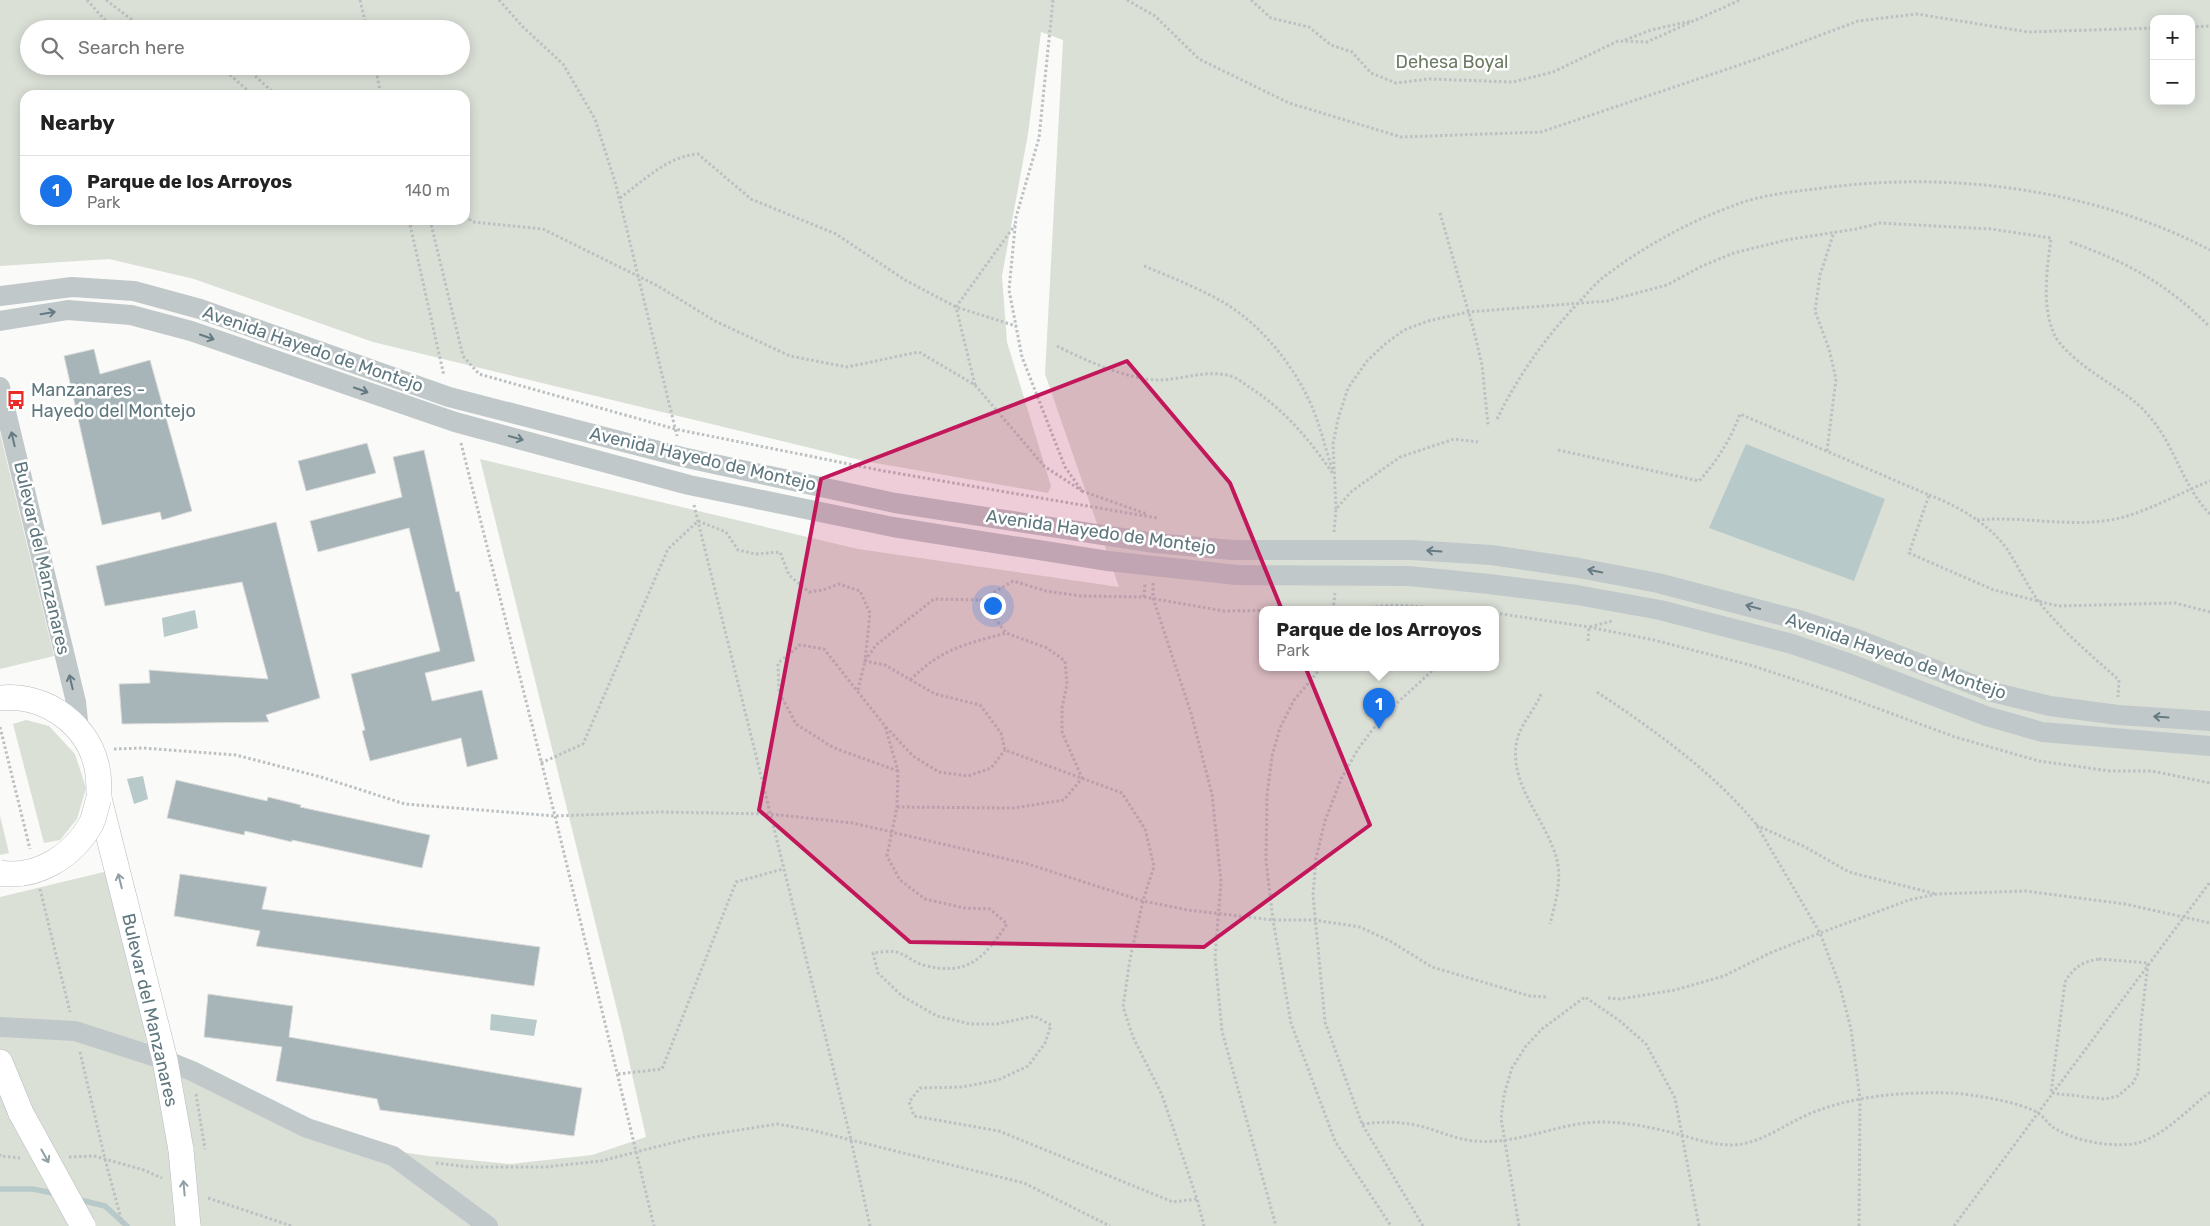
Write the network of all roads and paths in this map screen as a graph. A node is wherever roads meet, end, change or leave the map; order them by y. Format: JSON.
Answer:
{"nodes":[{"id":1,"x":86,"y":0,"type":"edge"},
{"id":2,"x":106,"y":0,"type":"edge"},
{"id":3,"x":360,"y":0,"type":"edge"},
{"id":4,"x":499,"y":0,"type":"edge"},
{"id":5,"x":1053,"y":0,"type":"edge"},
{"id":6,"x":1127,"y":0,"type":"edge"},
{"id":7,"x":1251,"y":0,"type":"edge"},
{"id":8,"x":1740,"y":0,"type":"edge"},
{"id":9,"x":1698,"y":19,"type":"junction"},
{"id":10,"x":105,"y":20,"type":"edge"},
{"id":11,"x":132,"y":20,"type":"edge"},
{"id":12,"x":365,"y":20,"type":"edge"},
{"id":13,"x":2210,"y":26,"type":"edge"},
{"id":14,"x":2195,"y":27,"type":"edge"},
{"id":15,"x":2150,"y":28,"type":"edge"},
{"id":16,"x":1622,"y":41,"type":"junction"},
{"id":17,"x":230,"y":75,"type":"edge"},
{"id":18,"x":254,"y":75,"type":"edge"},
{"id":19,"x":377,"y":75,"type":"edge"},
{"id":20,"x":247,"y":90,"type":"edge"},
{"id":21,"x":270,"y":90,"type":"edge"},
{"id":22,"x":381,"y":90,"type":"edge"},
{"id":23,"x":620,"y":198,"type":"junction"},
{"id":24,"x":1440,"y":213,"type":"dead end"},
{"id":25,"x":470,"y":220,"type":"edge"},
{"id":26,"x":1016,"y":223,"type":"junction"},
{"id":27,"x":411,"y":225,"type":"edge"},
{"id":28,"x":431,"y":225,"type":"edge"},
{"id":29,"x":1834,"y":232,"type":"junction"},
{"id":30,"x":2070,"y":242,"type":"dead end"},
{"id":31,"x":2210,"y":250,"type":"edge"},
{"id":32,"x":1144,"y":266,"type":"dead end"},
{"id":33,"x":639,"y":276,"type":"junction"},
{"id":34,"x":0,"y":296,"type":"edge"},
{"id":35,"x":1576,"y":305,"type":"junction"},
{"id":36,"x":956,"y":307,"type":"junction"},
{"id":37,"x":1468,"y":312,"type":"junction"},
{"id":38,"x":0,"y":321,"type":"edge"},
{"id":39,"x":1016,"y":326,"type":"junction"},
{"id":40,"x":2210,"y":327,"type":"edge"},
{"id":41,"x":1057,"y":346,"type":"dead end"},
{"id":42,"x":413,"y":384,"type":"junction"},
{"id":43,"x":975,"y":385,"type":"junction"},
{"id":44,"x":0,"y":387,"type":"edge"},
{"id":45,"x":449,"y":397,"type":"junction"},
{"id":46,"x":406,"y":405,"type":"junction"},
{"id":47,"x":1497,"y":419,"type":"dead end"},
{"id":48,"x":455,"y":422,"type":"junction"},
{"id":49,"x":1488,"y":425,"type":"dead end"},
{"id":50,"x":675,"y":428,"type":"junction"},
{"id":51,"x":1478,"y":442,"type":"dead end"},
{"id":52,"x":1558,"y":450,"type":"dead end"},
{"id":53,"x":1827,"y":451,"type":"junction"},
{"id":54,"x":682,"y":457,"type":"junction"},
{"id":55,"x":1334,"y":474,"type":"junction"},
{"id":56,"x":2210,"y":481,"type":"edge"},
{"id":57,"x":689,"y":485,"type":"junction"},
{"id":58,"x":2190,"y":488,"type":"junction"},
{"id":59,"x":1082,"y":491,"type":"junction"},
{"id":60,"x":1929,"y":494,"type":"junction"},
{"id":61,"x":1336,"y":509,"type":"junction"},
{"id":62,"x":2210,"y":514,"type":"edge"},
{"id":63,"x":1976,"y":520,"type":"junction"},
{"id":64,"x":698,"y":522,"type":"junction"},
{"id":65,"x":1335,"y":550,"type":"junction"},
{"id":66,"x":1153,"y":598,"type":"junction"},
{"id":67,"x":981,"y":600,"type":"junction"},
{"id":68,"x":2039,"y":601,"type":"junction"},
{"id":69,"x":1259,"y":611,"type":"edge"},
{"id":70,"x":2210,"y":612,"type":"edge"},
{"id":71,"x":1499,"y":614,"type":"edge"},
{"id":72,"x":1006,"y":633,"type":"junction"},
{"id":73,"x":865,"y":661,"type":"junction"},
{"id":74,"x":1318,"y":671,"type":"edge"},
{"id":75,"x":1429,"y":671,"type":"edge"},
{"id":76,"x":910,"y":680,"type":"junction"},
{"id":77,"x":858,"y":690,"type":"junction"},
{"id":78,"x":1597,"y":692,"type":"dead end"},
{"id":79,"x":1541,"y":694,"type":"dead end"},
{"id":80,"x":0,"y":698,"type":"edge"},
{"id":81,"x":2118,"y":715,"type":"junction"},
{"id":82,"x":2210,"y":721,"type":"edge"},
{"id":83,"x":885,"y":726,"type":"junction"},
{"id":84,"x":0,"y":727,"type":"edge"},
{"id":85,"x":85,"y":740,"type":"junction"},
{"id":86,"x":2210,"y":746,"type":"edge"},
{"id":87,"x":1005,"y":750,"type":"junction"},
{"id":88,"x":541,"y":763,"type":"junction"},
{"id":89,"x":898,"y":771,"type":"junction"},
{"id":90,"x":1082,"y":778,"type":"junction"},
{"id":91,"x":2210,"y":783,"type":"edge"},
{"id":92,"x":99,"y":798,"type":"junction"},
{"id":93,"x":897,"y":807,"type":"junction"},
{"id":94,"x":770,"y":814,"type":"junction"},
{"id":95,"x":555,"y":816,"type":"junction"},
{"id":96,"x":1756,"y":824,"type":"junction"},
{"id":97,"x":892,"y":832,"type":"junction"},
{"id":98,"x":30,"y":851,"type":"dead end"},
{"id":99,"x":783,"y":869,"type":"junction"},
{"id":100,"x":0,"y":872,"type":"edge"},
{"id":101,"x":37,"y":879,"type":"dead end"},
{"id":102,"x":2210,"y":882,"type":"edge"},
{"id":103,"x":1937,"y":894,"type":"junction"},
{"id":104,"x":1143,"y":901,"type":"junction"},
{"id":105,"x":1219,"y":914,"type":"junction"},
{"id":106,"x":2184,"y":916,"type":"junction"},
{"id":107,"x":1273,"y":920,"type":"junction"},
{"id":108,"x":1314,"y":920,"type":"junction"},
{"id":109,"x":2210,"y":923,"type":"edge"},
{"id":110,"x":1550,"y":924,"type":"dead end"},
{"id":111,"x":1820,"y":933,"type":"junction"},
{"id":112,"x":2148,"y":962,"type":"junction"},
{"id":113,"x":1548,"y":996,"type":"dead end"},
{"id":114,"x":1608,"y":998,"type":"dead end"},
{"id":115,"x":0,"y":1027,"type":"edge"},
{"id":116,"x":75,"y":1031,"type":"junction"},
{"id":117,"x":165,"y":1060,"type":"junction"},
{"id":118,"x":0,"y":1062,"type":"edge"},
{"id":119,"x":192,"y":1071,"type":"junction"},
{"id":120,"x":618,"y":1074,"type":"junction"},
{"id":121,"x":2210,"y":1092,"type":"edge"},
{"id":122,"x":2051,"y":1093,"type":"junction"},
{"id":123,"x":1860,"y":1099,"type":"junction"},
{"id":124,"x":2037,"y":1112,"type":"junction"},
{"id":125,"x":1362,"y":1124,"type":"junction"},
{"id":126,"x":1683,"y":1136,"type":"junction"},
{"id":127,"x":850,"y":1140,"type":"junction"},
{"id":128,"x":1506,"y":1141,"type":"junction"},
{"id":129,"x":205,"y":1152,"type":"dead end"},
{"id":130,"x":637,"y":1152,"type":"junction"},
{"id":131,"x":0,"y":1155,"type":"edge"},
{"id":132,"x":66,"y":1157,"type":"dead end"},
{"id":133,"x":28,"y":1158,"type":"dead end"},
{"id":134,"x":105,"y":1159,"type":"junction"},
{"id":135,"x":431,"y":1162,"type":"dead end"},
{"id":136,"x":162,"y":1178,"type":"dead end"},
{"id":137,"x":207,"y":1188,"type":"dead end"},
{"id":138,"x":1198,"y":1200,"type":"junction"},
{"id":139,"x":83,"y":1226,"type":"edge"},
{"id":140,"x":123,"y":1226,"type":"edge"},
{"id":141,"x":188,"y":1226,"type":"edge"},
{"id":142,"x":292,"y":1226,"type":"edge"},
{"id":143,"x":488,"y":1226,"type":"edge"},
{"id":144,"x":654,"y":1226,"type":"edge"},
{"id":145,"x":870,"y":1226,"type":"edge"},
{"id":146,"x":1110,"y":1226,"type":"edge"},
{"id":147,"x":1204,"y":1226,"type":"edge"},
{"id":148,"x":1276,"y":1226,"type":"edge"},
{"id":149,"x":1391,"y":1226,"type":"edge"},
{"id":150,"x":1423,"y":1226,"type":"edge"},
{"id":151,"x":1519,"y":1226,"type":"edge"},
{"id":152,"x":1699,"y":1226,"type":"edge"},
{"id":153,"x":1858,"y":1226,"type":"edge"},
{"id":154,"x":1954,"y":1226,"type":"edge"}],
"edges":[{"from":1,"to":10,"type":"path"},
{"from":2,"to":11,"type":"path"},
{"from":3,"to":12,"type":"path"},
{"from":4,"to":23,"type":"path"},
{"from":5,"to":26,"type":"path"},
{"from":6,"to":15,"type":"path"},
{"from":7,"to":16,"type":"path"},
{"from":8,"to":9,"type":"path"},
{"from":9,"to":16,"type":"path"},
{"from":9,"to":16,"type":"path"},
{"from":13,"to":14,"type":"path"},
{"from":17,"to":20,"type":"path"},
{"from":18,"to":21,"type":"path"},
{"from":19,"to":22,"type":"path"},
{"from":23,"to":33,"type":"path"},
{"from":23,"to":36,"type":"path"},
{"from":24,"to":37,"type":"path"},
{"from":25,"to":33,"type":"path"},
{"from":26,"to":36,"type":"path"},
{"from":26,"to":39,"type":"path"},
{"from":27,"to":45,"type":"path"},
{"from":28,"to":50,"type":"path"},
{"from":29,"to":35,"type":"path"},
{"from":29,"to":53,"type":"path"},
{"from":29,"to":58,"type":"path"},
{"from":30,"to":40,"type":"path"},
{"from":31,"to":35,"type":"path"},
{"from":32,"to":55,"type":"path"},
{"from":33,"to":43,"type":"path"},
{"from":33,"to":50,"type":"path"},
{"from":34,"to":42,"type":"street","name":"Avenida Hayedo de Montejo"},
{"from":35,"to":37,"type":"path"},
{"from":35,"to":47,"type":"path"},
{"from":36,"to":39,"type":"path"},
{"from":36,"to":43,"type":"path"},
{"from":37,"to":49,"type":"path"},
{"from":37,"to":55,"type":"path"},
{"from":38,"to":46,"type":"street","one_way":true},
{"from":39,"to":59,"type":"path"},
{"from":41,"to":55,"type":"path"},
{"from":42,"to":45,"type":"street","name":"Avenida Hayedo de Montejo"},
{"from":42,"to":46,"type":"street"},
{"from":43,"to":59,"type":"path"},
{"from":85,"to":44,"type":"street","name":"Bulevar del Manzanares","one_way":true},
{"from":45,"to":54,"type":"street","name":"Avenida Hayedo de Montejo"},
{"from":46,"to":48,"type":"street"},
{"from":48,"to":57,"type":"street","one_way":true},
{"from":48,"to":88,"type":"path"},
{"from":50,"to":54,"type":"path"},
{"from":50,"to":59,"type":"path"},
{"from":51,"to":61,"type":"path"},
{"from":52,"to":53,"type":"path"},
{"from":53,"to":60,"type":"path"},
{"from":54,"to":65,"type":"street","name":"Avenida Hayedo de Montejo"},
{"from":55,"to":61,"type":"path"},
{"from":56,"to":58,"type":"path"},
{"from":57,"to":64,"type":"path"},
{"from":57,"to":86,"type":"street"},
{"from":58,"to":62,"type":"path"},
{"from":58,"to":63,"type":"path"},
{"from":60,"to":63,"type":"path"},
{"from":60,"to":68,"type":"path"},
{"from":61,"to":65,"type":"path"},
{"from":63,"to":68,"type":"path"},
{"from":64,"to":73,"type":"path"},
{"from":64,"to":88,"type":"path"},
{"from":64,"to":94,"type":"path"},
{"from":81,"to":65,"type":"street","name":"Avenida Hayedo de Montejo","one_way":true},
{"from":66,"to":67,"type":"path"},
{"from":66,"to":69,"type":"path"},
{"from":66,"to":105,"type":"path"},
{"from":67,"to":72,"type":"path"},
{"from":67,"to":73,"type":"path"},
{"from":68,"to":70,"type":"path"},
{"from":68,"to":81,"type":"path"},
{"from":71,"to":91,"type":"path"},
{"from":72,"to":76,"type":"path"},
{"from":72,"to":90,"type":"path"},
{"from":73,"to":76,"type":"path"},
{"from":73,"to":77,"type":"path"},
{"from":74,"to":107,"type":"path"},
{"from":75,"to":108,"type":"path"},
{"from":76,"to":87,"type":"path"},
{"from":77,"to":83,"type":"path"},
{"from":77,"to":89,"type":"path"},
{"from":78,"to":96,"type":"path"},
{"from":79,"to":110,"type":"path"},
{"from":80,"to":85,"type":"main road"},
{"from":82,"to":81,"type":"street","name":"Avenida Hayedo de Montejo","one_way":true},
{"from":83,"to":87,"type":"path"},
{"from":83,"to":89,"type":"path"},
{"from":84,"to":98,"type":"path"},
{"from":85,"to":92,"type":"main road"},
{"from":85,"to":95,"type":"path"},
{"from":87,"to":90,"type":"path"},
{"from":88,"to":95,"type":"path"},
{"from":89,"to":93,"type":"path"},
{"from":90,"to":93,"type":"path"},
{"from":90,"to":104,"type":"path"},
{"from":92,"to":100,"type":"main road","bridge":true},
{"from":117,"to":92,"type":"main road","name":"Bulevar del Manzanares","one_way":true},
{"from":93,"to":97,"type":"path"},
{"from":94,"to":95,"type":"path"},
{"from":94,"to":97,"type":"path"},
{"from":94,"to":99,"type":"path"},
{"from":95,"to":120,"type":"path"},
{"from":96,"to":103,"type":"path"},
{"from":96,"to":111,"type":"path"},
{"from":97,"to":104,"type":"path"},
{"from":97,"to":138,"type":"path"},
{"from":99,"to":120,"type":"path"},
{"from":99,"to":127,"type":"path"},
{"from":101,"to":116,"type":"path"},
{"from":102,"to":106,"type":"path"},
{"from":103,"to":106,"type":"path"},
{"from":103,"to":111,"type":"path"},
{"from":104,"to":105,"type":"path"},
{"from":104,"to":138,"type":"path"},
{"from":105,"to":107,"type":"path"},
{"from":105,"to":148,"type":"path"},
{"from":106,"to":109,"type":"path"},
{"from":106,"to":112,"type":"path"},
{"from":107,"to":108,"type":"path"},
{"from":107,"to":149,"type":"path"},
{"from":108,"to":113,"type":"path"},
{"from":108,"to":125,"type":"path"},
{"from":111,"to":114,"type":"path"},
{"from":111,"to":123,"type":"path"},
{"from":112,"to":122,"type":"path"},
{"from":112,"to":122,"type":"path"},
{"from":112,"to":122,"type":"path"},
{"from":115,"to":116,"type":"street"},
{"from":116,"to":117,"type":"street"},
{"from":116,"to":134,"type":"path"},
{"from":117,"to":119,"type":"street"},
{"from":141,"to":117,"type":"main road","name":"Bulevar del Manzanares","one_way":true,"bridge":true},
{"from":118,"to":139,"type":"main road","one_way":true,"bridge":true},
{"from":119,"to":129,"type":"path"},
{"from":119,"to":143,"type":"street"},
{"from":120,"to":130,"type":"path"},
{"from":121,"to":124,"type":"path"},
{"from":122,"to":124,"type":"path"},
{"from":123,"to":124,"type":"path"},
{"from":123,"to":126,"type":"path"},
{"from":123,"to":153,"type":"path"},
{"from":124,"to":154,"type":"path"},
{"from":125,"to":128,"type":"path"},
{"from":125,"to":150,"type":"path"},
{"from":126,"to":128,"type":"path"},
{"from":126,"to":128,"type":"path"},
{"from":126,"to":152,"type":"path"},
{"from":127,"to":130,"type":"path"},
{"from":127,"to":145,"type":"path"},
{"from":127,"to":146,"type":"path"},
{"from":128,"to":151,"type":"path"},
{"from":130,"to":135,"type":"path"},
{"from":130,"to":144,"type":"path"},
{"from":131,"to":133,"type":"path"},
{"from":132,"to":134,"type":"path"},
{"from":134,"to":136,"type":"path"},
{"from":134,"to":140,"type":"path"},
{"from":137,"to":142,"type":"path"},
{"from":138,"to":147,"type":"path"}]}
